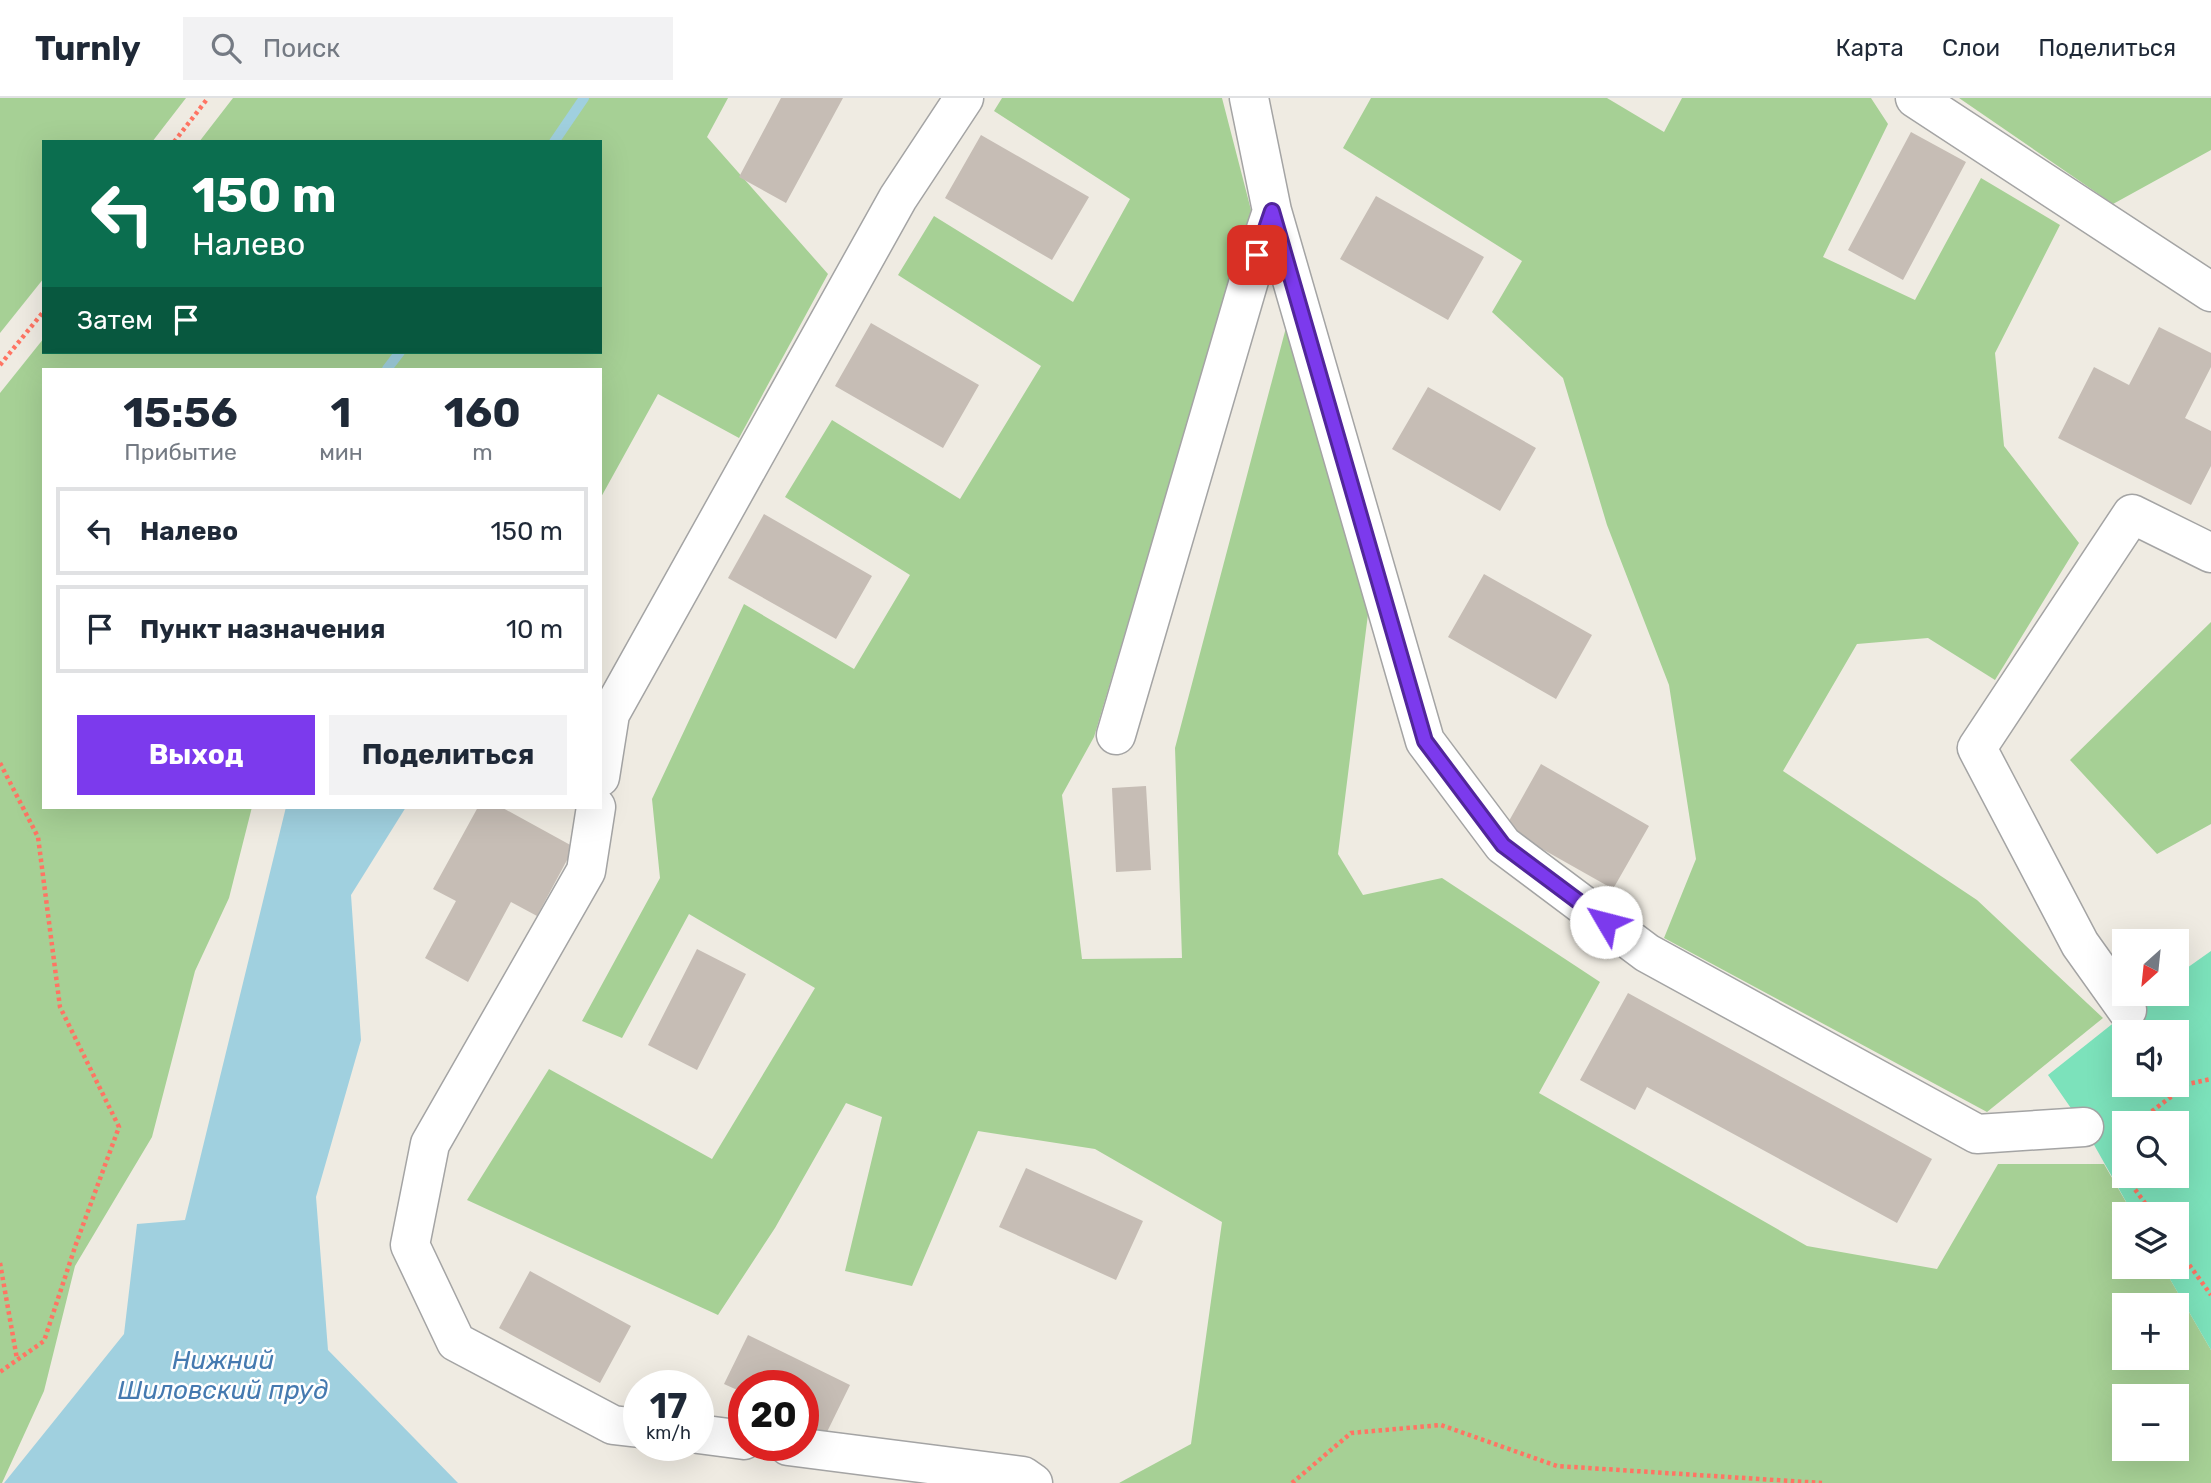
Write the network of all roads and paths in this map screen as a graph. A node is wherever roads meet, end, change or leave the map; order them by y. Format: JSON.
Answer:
{"nodes":[{"id":1,"x":208,"y":98,"type":"edge"},
{"id":2,"x":964,"y":98,"type":"edge"},
{"id":3,"x":1249,"y":98,"type":"edge"},
{"id":4,"x":1915,"y":98,"type":"edge"},
{"id":5,"x":176,"y":140,"type":"edge"},
{"id":6,"x":1272,"y":211,"type":"junction"},
{"id":7,"x":2211,"y":292,"type":"edge"},
{"id":8,"x":42,"y":313,"type":"edge"},
{"id":9,"x":0,"y":365,"type":"edge"},
{"id":10,"x":2211,"y":553,"type":"edge"},
{"id":11,"x":1116,"y":735,"type":"dead end"},
{"id":12,"x":0,"y":763,"type":"edge"},
{"id":13,"x":602,"y":764,"type":"edge"},
{"id":14,"x":596,"y":809,"type":"edge"},
{"id":15,"x":2127,"y":1010,"type":"dead end"},
{"id":16,"x":2211,"y":1079,"type":"edge"},
{"id":17,"x":2152,"y":1111,"type":"edge"},
{"id":18,"x":2084,"y":1127,"type":"dead end"},
{"id":19,"x":0,"y":1263,"type":"edge"},
{"id":20,"x":2189,"y":1265,"type":"edge"},
{"id":21,"x":2211,"y":1295,"type":"edge"},
{"id":22,"x":17,"y":1359,"type":"junction"},
{"id":23,"x":0,"y":1371,"type":"edge"},
{"id":24,"x":623,"y":1426,"type":"edge"},
{"id":25,"x":819,"y":1450,"type":"edge"},
{"id":26,"x":1033,"y":1483,"type":"edge"},
{"id":27,"x":1292,"y":1483,"type":"edge"},
{"id":28,"x":1822,"y":1483,"type":"edge"}],
"edges":[{"from":1,"to":5,"type":"path"},
{"from":2,"to":13,"type":"lane"},
{"from":3,"to":6,"type":"lane"},
{"from":4,"to":7,"type":"lane"},
{"from":6,"to":11,"type":"lane"},
{"from":6,"to":18,"type":"lane"},
{"from":8,"to":9,"type":"path"},
{"from":10,"to":15,"type":"lane"},
{"from":12,"to":22,"type":"path"},
{"from":14,"to":24,"type":"lane"},
{"from":16,"to":17,"type":"path"},
{"from":19,"to":22,"type":"path"},
{"from":20,"to":21,"type":"path"},
{"from":22,"to":23,"type":"path"},
{"from":25,"to":26,"type":"lane"},
{"from":27,"to":28,"type":"path"}]}
